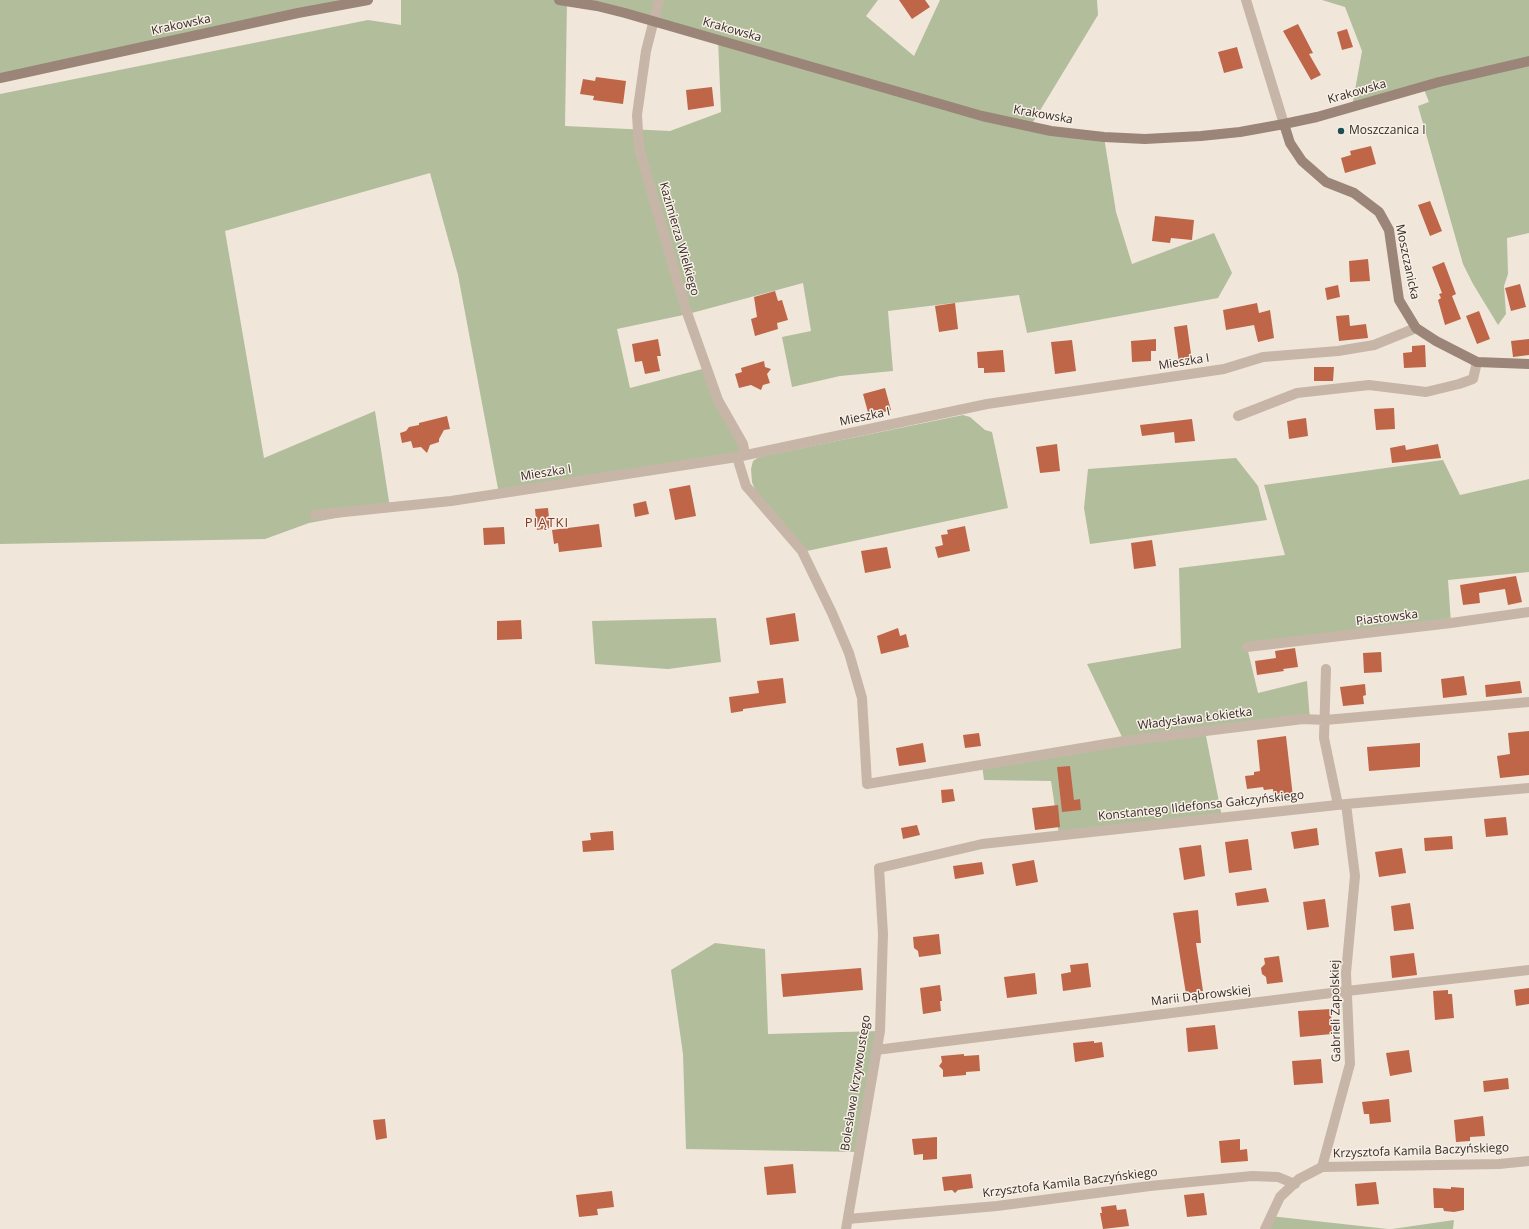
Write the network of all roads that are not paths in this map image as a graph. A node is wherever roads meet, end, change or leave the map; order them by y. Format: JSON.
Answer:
{"nodes":[{"id":1,"x":368,"y":0,"type":"edge"},
{"id":2,"x":559,"y":0,"type":"edge"},
{"id":3,"x":659,"y":0,"type":"edge"},
{"id":4,"x":1246,"y":0,"type":"edge"},
{"id":5,"x":654,"y":21,"type":"junction"},
{"id":6,"x":1529,"y":62,"type":"edge"},
{"id":7,"x":0,"y":78,"type":"edge"},
{"id":8,"x":1284,"y":124,"type":"junction"},
{"id":9,"x":1416,"y":328,"type":"junction"},
{"id":10,"x":1477,"y":362,"type":"junction"},
{"id":11,"x":1529,"y":364,"type":"edge"},
{"id":12,"x":1238,"y":416,"type":"dead end"},
{"id":13,"x":741,"y":456,"type":"junction"},
{"id":14,"x":315,"y":515,"type":"dead end"},
{"id":15,"x":1529,"y":612,"type":"edge"},
{"id":16,"x":1247,"y":647,"type":"dead end"},
{"id":17,"x":1326,"y":669,"type":"dead end"},
{"id":18,"x":1529,"y":702,"type":"edge"},
{"id":19,"x":1325,"y":720,"type":"junction"},
{"id":20,"x":1529,"y":788,"type":"edge"},
{"id":21,"x":1342,"y":804,"type":"junction"},
{"id":22,"x":879,"y":868,"type":"joint"},
{"id":23,"x":1529,"y":970,"type":"edge"},
{"id":24,"x":1347,"y":991,"type":"junction"},
{"id":25,"x":876,"y":1050,"type":"junction"},
{"id":26,"x":1529,"y":1161,"type":"edge"},
{"id":27,"x":1322,"y":1167,"type":"junction"},
{"id":28,"x":1294,"y":1184,"type":"junction"},
{"id":29,"x":847,"y":1224,"type":"edge"},
{"id":30,"x":1265,"y":1229,"type":"edge"}],
"edges":[{"from":1,"to":7,"type":"main road","name":"Krakowska"},
{"from":2,"to":5,"type":"main road","name":"Krakowska"},
{"from":3,"to":5,"type":"street","name":"Kazimierza Wielkiego"},
{"from":4,"to":8,"type":"street"},
{"from":5,"to":8,"type":"main road","name":"Krakowska"},
{"from":5,"to":13,"type":"street","name":"Kazimierza Wielkiego"},
{"from":6,"to":8,"type":"main road","name":"Krakowska"},
{"from":8,"to":9,"type":"main road","name":"Moszczanicka"},
{"from":9,"to":10,"type":"main road","name":"Moszczanicka"},
{"from":9,"to":13,"type":"street","name":"Mieszka I"},
{"from":10,"to":11,"type":"main road","name":"Moszczanicka"},
{"from":10,"to":12,"type":"street"},
{"from":13,"to":14,"type":"street","name":"Mieszka I"},
{"from":13,"to":19,"type":"street","name":"Władysława Łokietka"},
{"from":15,"to":16,"type":"street","name":"Piastowska"},
{"from":17,"to":19,"type":"street","name":"Gabrieli Zapolskiej"},
{"from":18,"to":19,"type":"street","name":"Władysława Łokietka"},
{"from":19,"to":21,"type":"street","name":"Gabrieli Zapolskiej"},
{"from":20,"to":21,"type":"street","name":"Konstantego Ildefonsa Gałczyńskiego"},
{"from":21,"to":22,"type":"street","name":"Konstantego Ildefonsa Gałczyńskiego"},
{"from":21,"to":24,"type":"street","name":"Gabrieli Zapolskiej"},
{"from":22,"to":25,"type":"street","name":"Bolesława Krzywoustego"},
{"from":23,"to":24,"type":"street","name":"Marii Dąbrowskiej"},
{"from":24,"to":25,"type":"street","name":"Marii Dąbrowskiej"},
{"from":24,"to":27,"type":"street","name":"Gabrieli Zapolskiej"},
{"from":25,"to":29,"type":"street","name":"Bolesława Krzywoustego"},
{"from":26,"to":27,"type":"street","name":"Krzysztofa Kamila Baczyńskiego"},
{"from":27,"to":28,"type":"street","name":"Krzysztofa Kamila Baczyńskiego"},
{"from":28,"to":29,"type":"street","name":"Krzysztofa Kamila Baczyńskiego"},
{"from":28,"to":30,"type":"street","name":"Krzysztofa Kamila Baczyńskiego"}]}
